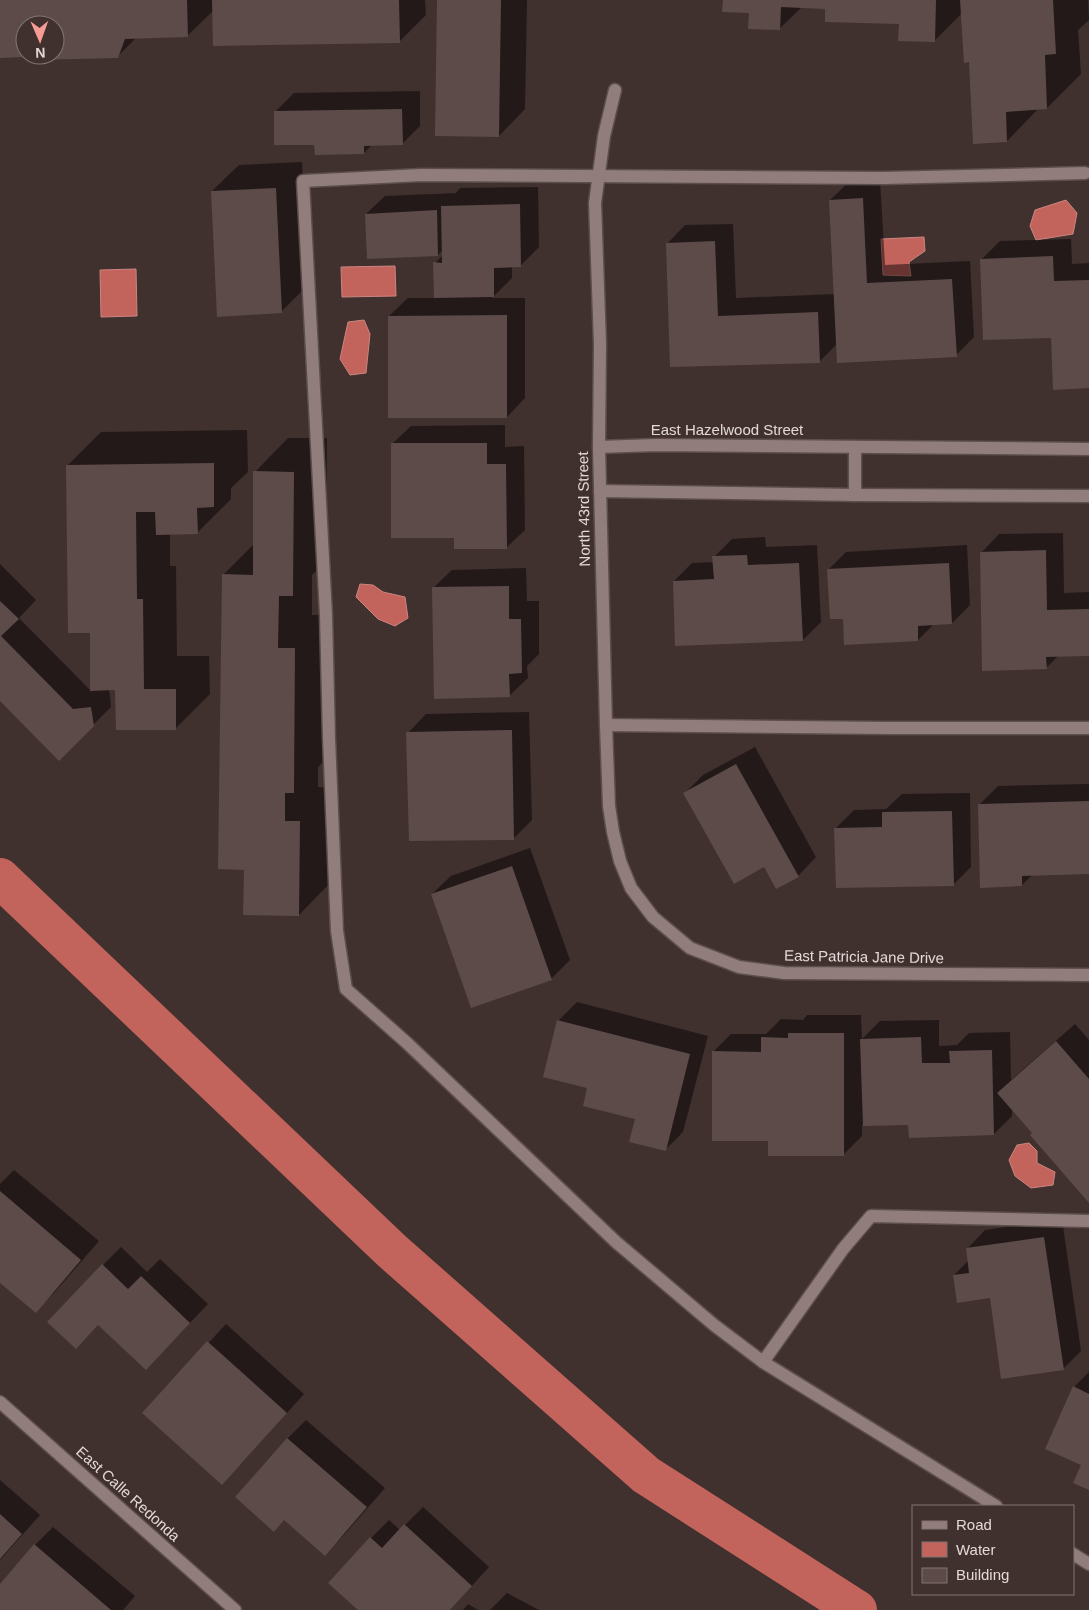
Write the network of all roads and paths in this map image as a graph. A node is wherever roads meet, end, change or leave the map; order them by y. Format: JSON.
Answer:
{"nodes":[{"id":1,"x":615,"y":90,"type":"dead end"},
{"id":2,"x":1085,"y":173,"type":"dead end"},
{"id":3,"x":598,"y":177,"type":"junction"},
{"id":4,"x":598,"y":447,"type":"junction"},
{"id":5,"x":855,"y":447,"type":"junction"},
{"id":6,"x":1089,"y":449,"type":"edge"},
{"id":7,"x":600,"y":491,"type":"junction"},
{"id":8,"x":855,"y":495,"type":"junction"},
{"id":9,"x":1089,"y":496,"type":"edge"},
{"id":10,"x":606,"y":725,"type":"junction"},
{"id":11,"x":1089,"y":728,"type":"edge"},
{"id":12,"x":653,"y":917,"type":"joint"},
{"id":13,"x":1089,"y":975,"type":"edge"},
{"id":14,"x":1089,"y":1221,"type":"edge"},
{"id":15,"x":763,"y":1362,"type":"junction"},
{"id":16,"x":0,"y":1402,"type":"edge"},
{"id":17,"x":994,"y":1505,"type":"edge"},
{"id":18,"x":1074,"y":1555,"type":"edge"},
{"id":19,"x":1089,"y":1564,"type":"edge"},
{"id":20,"x":235,"y":1610,"type":"edge"}],
"edges":[{"from":1,"to":3,"type":"street","name":"North 43rd Street"},
{"from":2,"to":3,"type":"street"},
{"from":3,"to":4,"type":"street","name":"North 43rd Street"},
{"from":3,"to":15,"type":"street"},
{"from":4,"to":5,"type":"street","name":"East Hazelwood Street"},
{"from":4,"to":7,"type":"street","name":"North 43rd Street"},
{"from":5,"to":6,"type":"street","name":"East Hazelwood Street"},
{"from":5,"to":8,"type":"street"},
{"from":7,"to":8,"type":"street"},
{"from":7,"to":10,"type":"street","name":"North 43rd Street"},
{"from":8,"to":9,"type":"street"},
{"from":10,"to":11,"type":"street"},
{"from":10,"to":12,"type":"street","name":"North 43rd Street"},
{"from":12,"to":13,"type":"street","name":"East Patricia Jane Drive"},
{"from":14,"to":15,"type":"street"},
{"from":15,"to":17,"type":"street"},
{"from":16,"to":20,"type":"street","name":"East Calle Redonda"},
{"from":18,"to":19,"type":"street"}]}
